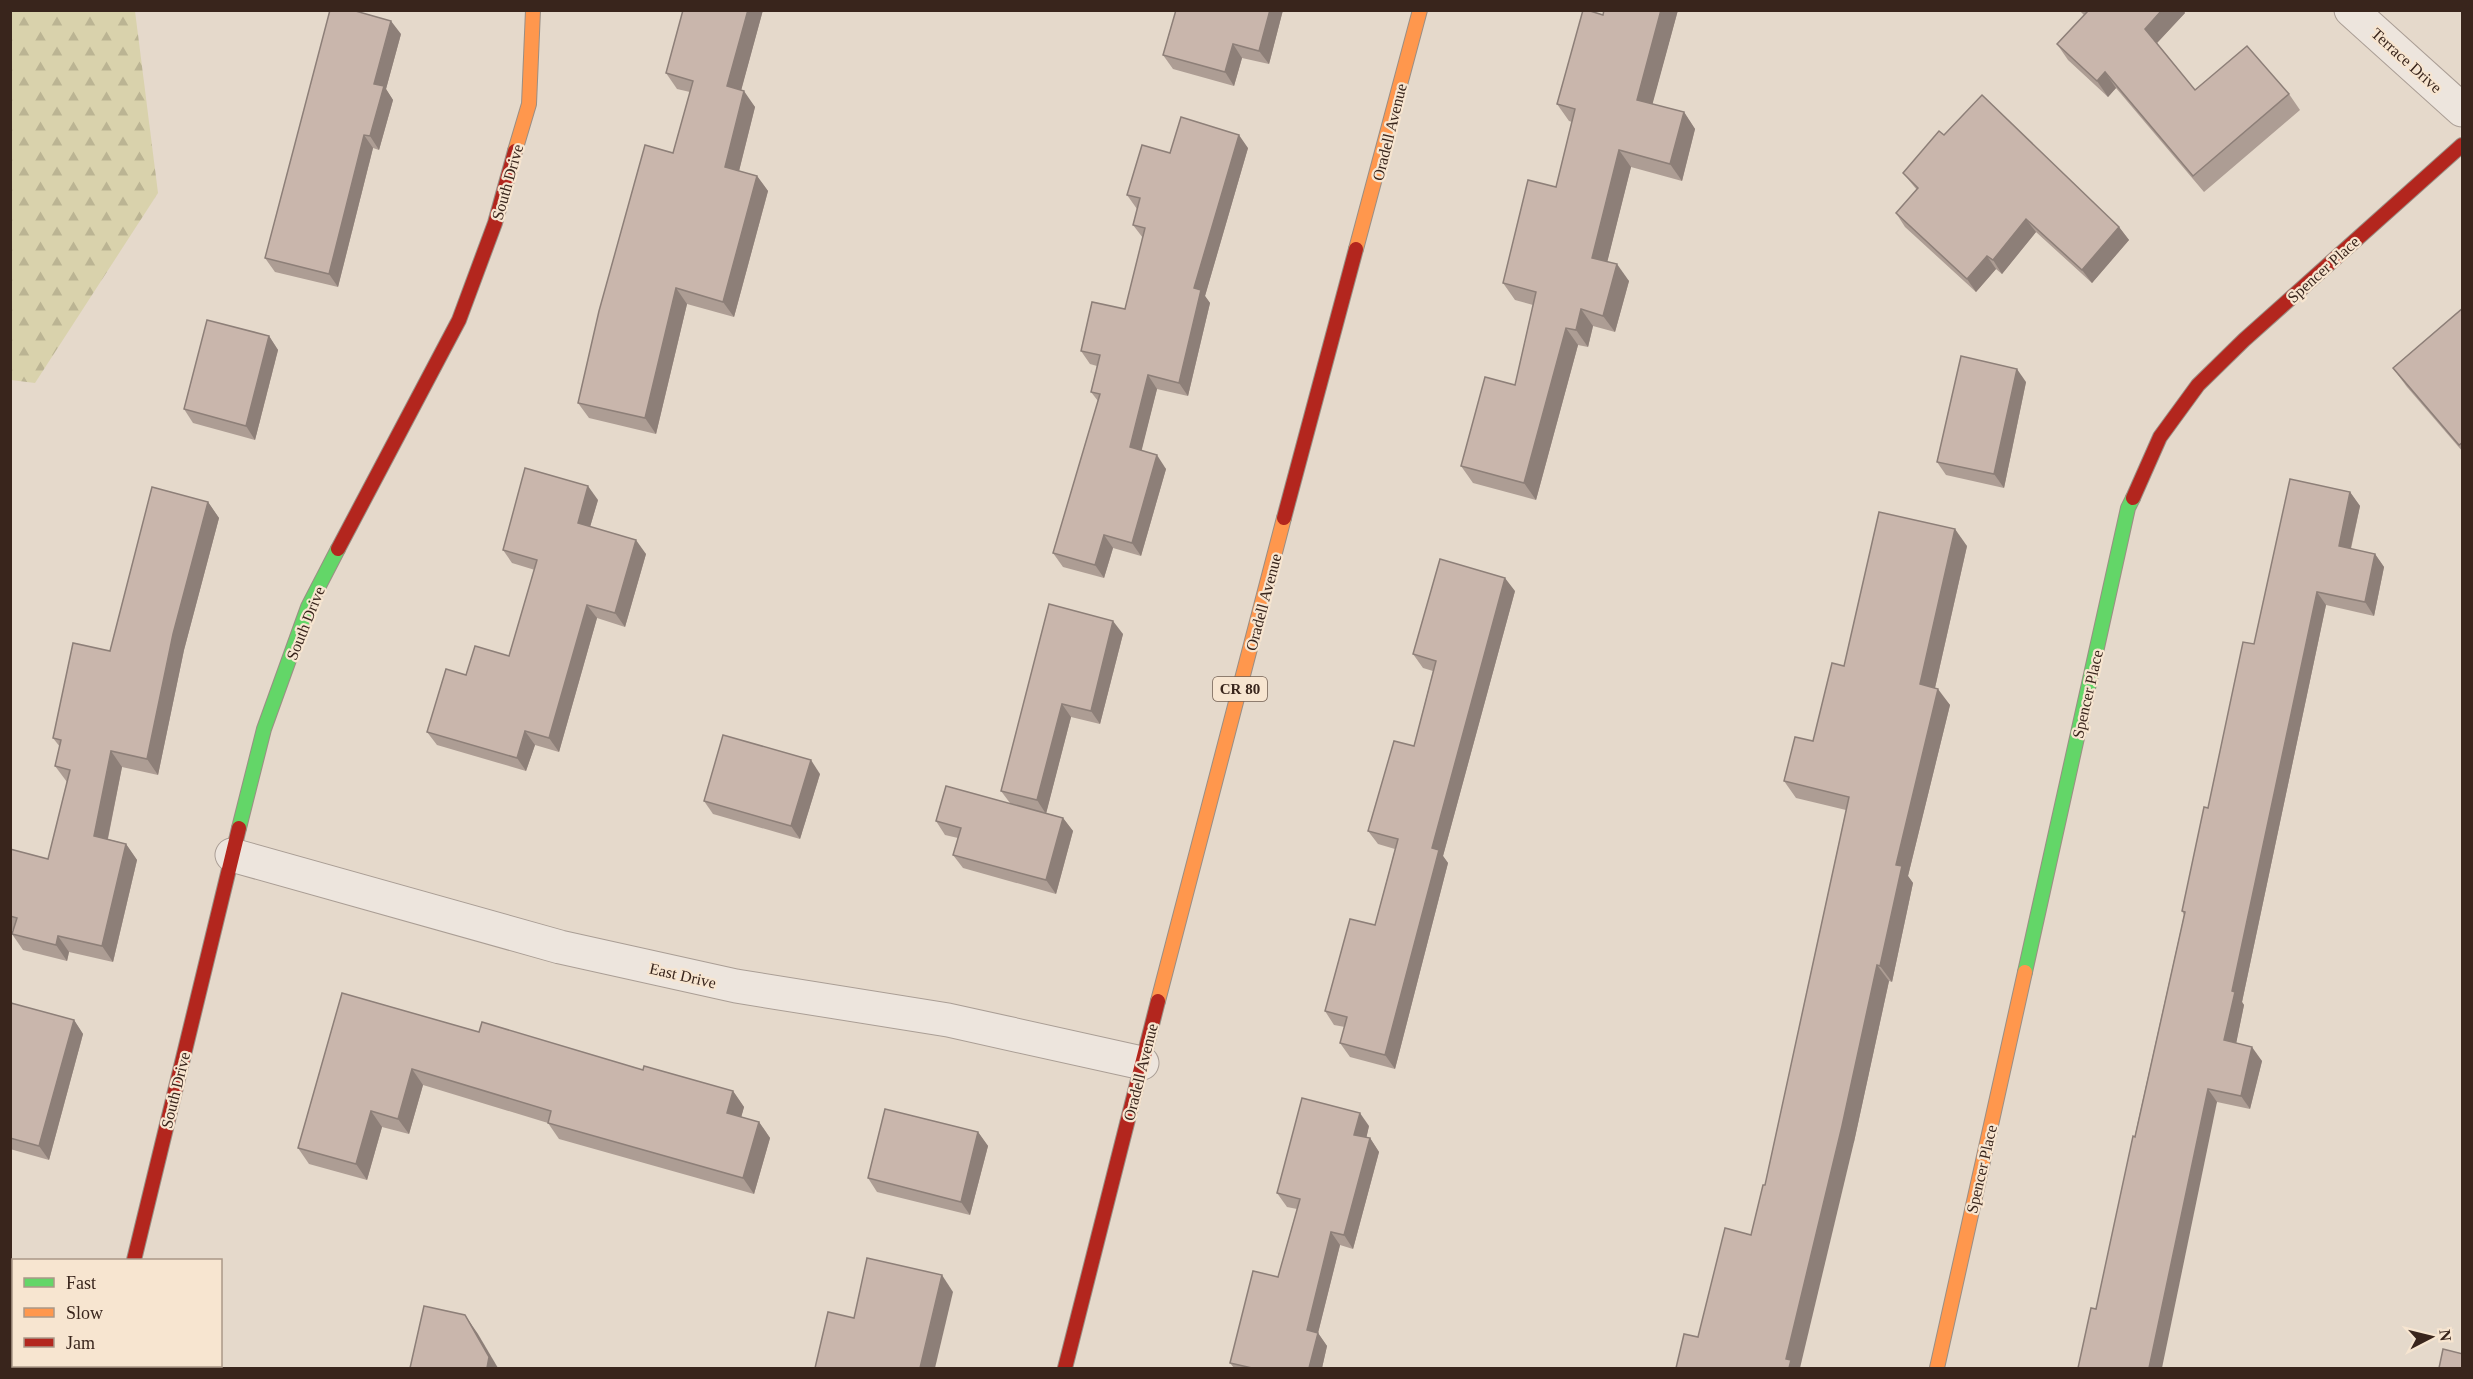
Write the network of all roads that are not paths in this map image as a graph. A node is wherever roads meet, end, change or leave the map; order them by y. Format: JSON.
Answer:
{"nodes":[{"id":1,"x":533,"y":10,"type":"edge"},
{"id":2,"x":1420,"y":10,"type":"edge"},
{"id":3,"x":2350,"y":10,"type":"edge"},
{"id":4,"x":2463,"y":110,"type":"edge"},
{"id":5,"x":2463,"y":145,"type":"edge"},
{"id":6,"x":232,"y":855,"type":"junction"},
{"id":7,"x":1142,"y":1063,"type":"junction"},
{"id":8,"x":134,"y":1259,"type":"edge"},
{"id":9,"x":1065,"y":1368,"type":"edge"},
{"id":10,"x":1937,"y":1368,"type":"edge"}],
"edges":[{"from":1,"to":6,"type":"street","name":"South Drive"},
{"from":2,"to":7,"type":"street","name":"Oradell Avenue","number":"CR 80"},
{"from":3,"to":4,"type":"street","name":"Terrace Drive"},
{"from":5,"to":10,"type":"street","name":"Spencer Place"},
{"from":6,"to":7,"type":"street","name":"East Drive"},
{"from":6,"to":8,"type":"street","name":"South Drive"},
{"from":7,"to":9,"type":"street","name":"Oradell Avenue","number":"CR 80"}]}
